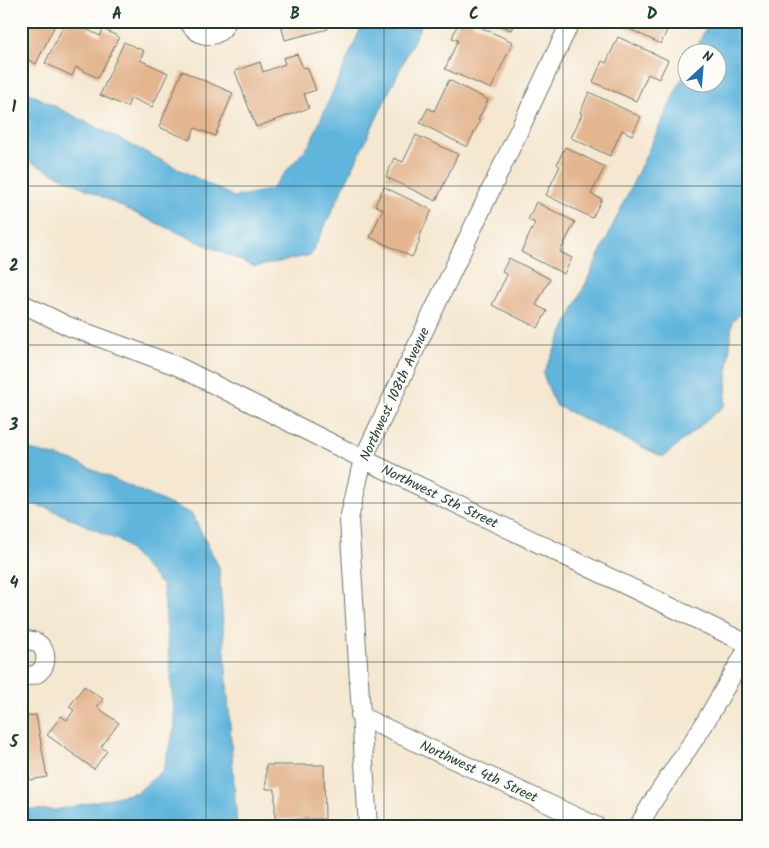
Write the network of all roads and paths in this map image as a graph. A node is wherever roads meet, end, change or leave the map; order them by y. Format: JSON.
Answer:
{"nodes":[{"id":1,"x":187,"y":21,"type":"edge"},
{"id":2,"x":227,"y":21,"type":"edge"},
{"id":3,"x":571,"y":21,"type":"edge"},
{"id":4,"x":21,"y":303,"type":"edge"},
{"id":5,"x":362,"y":459,"type":"junction"},
{"id":6,"x":21,"y":641,"type":"edge"},
{"id":7,"x":748,"y":646,"type":"edge"},
{"id":8,"x":21,"y":675,"type":"edge"},
{"id":9,"x":360,"y":716,"type":"junction"},
{"id":10,"x":368,"y":827,"type":"edge"},
{"id":11,"x":598,"y":827,"type":"edge"},
{"id":12,"x":638,"y":827,"type":"edge"}],
"edges":[{"from":1,"to":2,"type":"street"},
{"from":3,"to":5,"type":"street","name":"Northwest 108th Avenue"},
{"from":4,"to":5,"type":"street","name":"Northwest 5th Street"},
{"from":5,"to":7,"type":"street","name":"Northwest 5th Street"},
{"from":5,"to":9,"type":"street","name":"Northwest 108th Avenue"},
{"from":6,"to":8,"type":"street"},
{"from":7,"to":12,"type":"street"},
{"from":9,"to":10,"type":"street","name":"Northwest 108th Avenue"},
{"from":9,"to":11,"type":"street","name":"Northwest 4th Street"}]}
